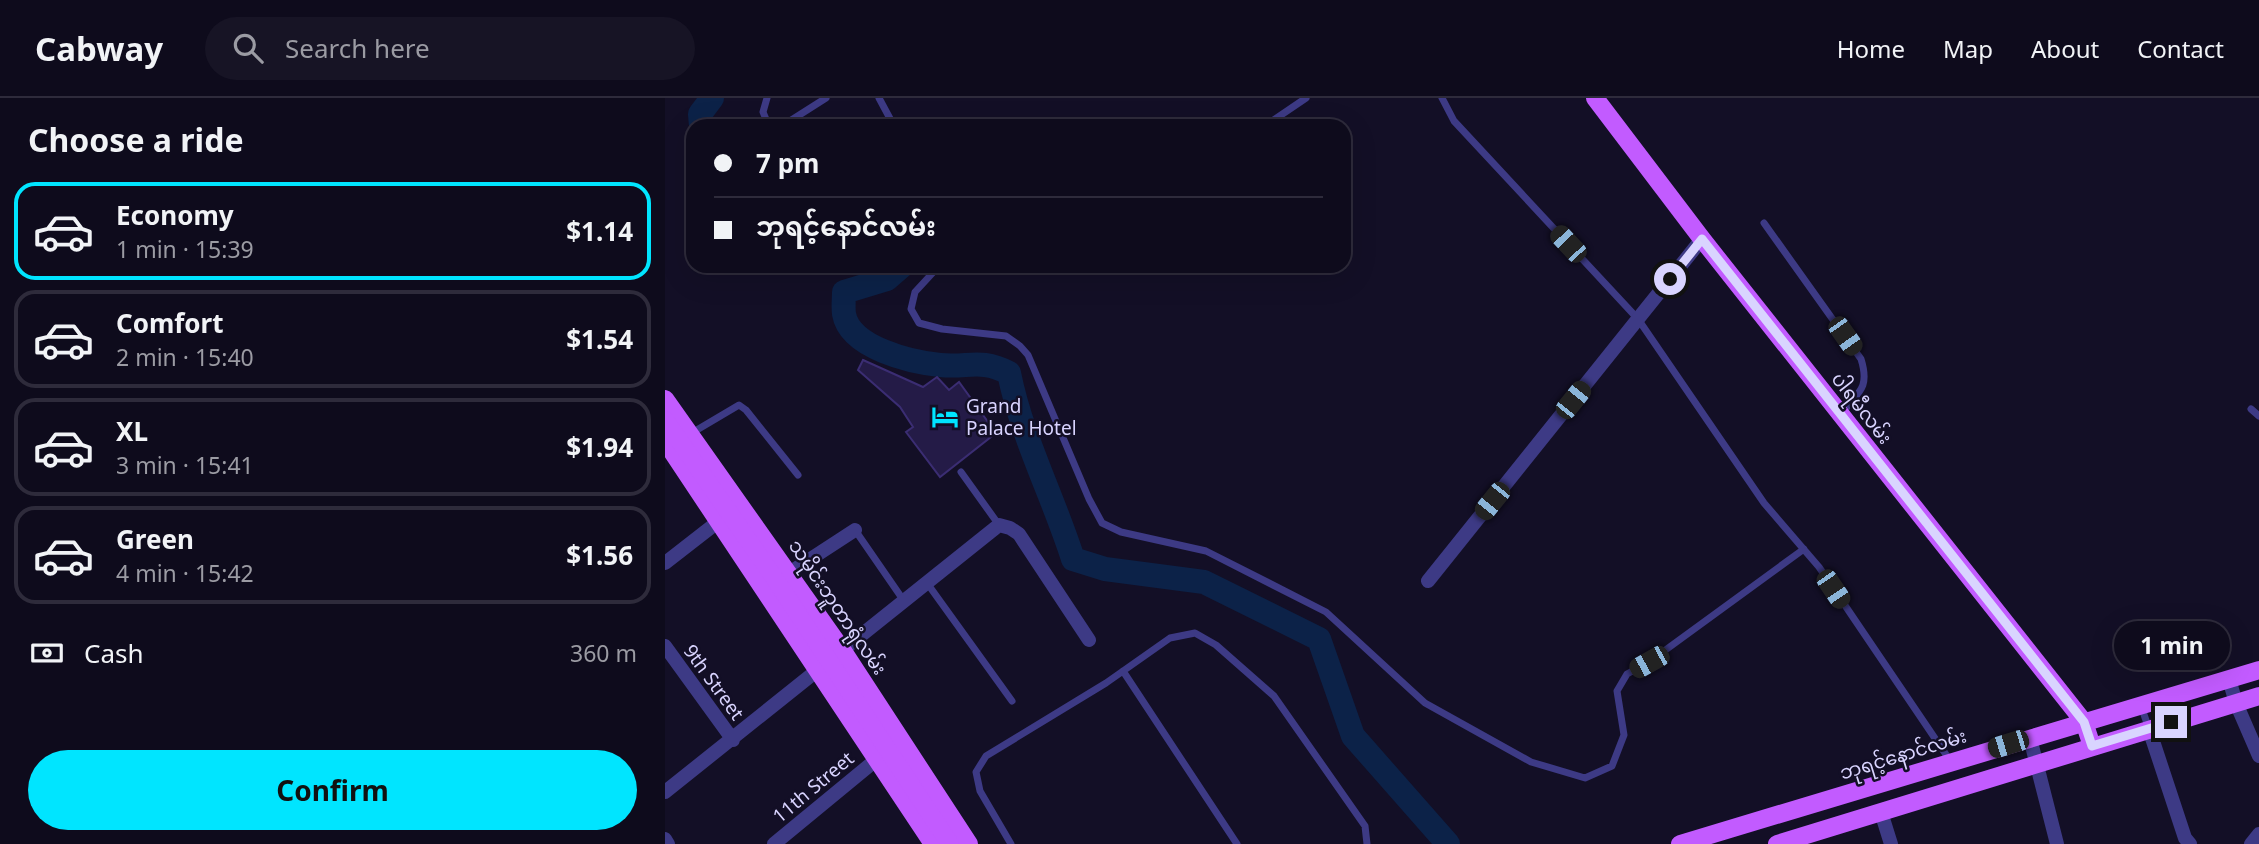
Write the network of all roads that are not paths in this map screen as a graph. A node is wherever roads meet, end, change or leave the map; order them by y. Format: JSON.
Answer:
{"nodes":[{"id":1,"x":767,"y":98,"type":"edge"},
{"id":2,"x":826,"y":98,"type":"edge"},
{"id":3,"x":879,"y":98,"type":"edge"},
{"id":4,"x":1306,"y":98,"type":"edge"},
{"id":5,"x":1442,"y":98,"type":"edge"},
{"id":6,"x":1595,"y":98,"type":"edge"},
{"id":7,"x":766,"y":119,"type":"edge"},
{"id":8,"x":793,"y":119,"type":"edge"},
{"id":9,"x":890,"y":119,"type":"edge"},
{"id":10,"x":1275,"y":119,"type":"edge"},
{"id":11,"x":1764,"y":223,"type":"dead end"},
{"id":12,"x":1702,"y":239,"type":"junction"},
{"id":13,"x":933,"y":273,"type":"edge"},
{"id":14,"x":1638,"y":319,"type":"junction"},
{"id":15,"x":665,"y":399,"type":"edge"},
{"id":16,"x":2251,"y":409,"type":"dead end"},
{"id":17,"x":1840,"y":414,"type":"junction"},
{"id":18,"x":2259,"y":416,"type":"edge"},
{"id":19,"x":665,"y":420,"type":"edge"},
{"id":20,"x":689,"y":435,"type":"junction"},
{"id":21,"x":665,"y":443,"type":"edge"},
{"id":22,"x":961,"y":472,"type":"dead end"},
{"id":23,"x":798,"y":475,"type":"dead end"},
{"id":24,"x":719,"y":521,"type":"junction"},
{"id":25,"x":999,"y":525,"type":"junction"},
{"id":26,"x":855,"y":530,"type":"joint"},
{"id":27,"x":1804,"y":549,"type":"junction"},
{"id":28,"x":665,"y":563,"type":"edge"},
{"id":29,"x":789,"y":573,"type":"junction"},
{"id":30,"x":1428,"y":582,"type":"dead end"},
{"id":31,"x":927,"y":583,"type":"junction"},
{"id":32,"x":904,"y":601,"type":"junction"},
{"id":33,"x":1089,"y":640,"type":"dead end"},
{"id":34,"x":665,"y":646,"type":"edge"},
{"id":35,"x":843,"y":650,"type":"junction"},
{"id":36,"x":2259,"y":670,"type":"edge"},
{"id":37,"x":817,"y":671,"type":"junction"},
{"id":38,"x":1123,"y":671,"type":"junction"},
{"id":39,"x":2229,"y":679,"type":"junction"},
{"id":40,"x":2259,"y":696,"type":"edge"},
{"id":41,"x":1012,"y":701,"type":"dead end"},
{"id":42,"x":2236,"y":702,"type":"junction"},
{"id":43,"x":2140,"y":705,"type":"junction"},
{"id":44,"x":2084,"y":722,"type":"junction"},
{"id":45,"x":2149,"y":729,"type":"junction"},
{"id":46,"x":2030,"y":738,"type":"junction"},
{"id":47,"x":733,"y":740,"type":"junction"},
{"id":48,"x":2092,"y":746,"type":"junction"},
{"id":49,"x":2259,"y":756,"type":"edge"},
{"id":50,"x":877,"y":759,"type":"junction"},
{"id":51,"x":1957,"y":760,"type":"junction"},
{"id":52,"x":2038,"y":763,"type":"junction"},
{"id":53,"x":1971,"y":784,"type":"junction"},
{"id":54,"x":665,"y":792,"type":"edge"},
{"id":55,"x":1881,"y":812,"type":"junction"},
{"id":56,"x":2259,"y":834,"type":"edge"},
{"id":57,"x":665,"y":839,"type":"edge"},
{"id":58,"x":959,"y":839,"type":"edge"},
{"id":59,"x":931,"y":843,"type":"edge"},
{"id":60,"x":668,"y":844,"type":"edge"},
{"id":61,"x":774,"y":844,"type":"edge"},
{"id":62,"x":1011,"y":844,"type":"edge"},
{"id":63,"x":1237,"y":844,"type":"edge"},
{"id":64,"x":1367,"y":844,"type":"edge"},
{"id":65,"x":1680,"y":844,"type":"edge"},
{"id":66,"x":1777,"y":844,"type":"edge"},
{"id":67,"x":1891,"y":844,"type":"edge"},
{"id":68,"x":2057,"y":844,"type":"edge"},
{"id":69,"x":2190,"y":844,"type":"edge"},
{"id":70,"x":2251,"y":844,"type":"edge"}],
"edges":[{"from":1,"to":7,"type":"lane"},
{"from":2,"to":8,"type":"lane"},
{"from":3,"to":9,"type":"lane"},
{"from":4,"to":10,"type":"lane"},
{"from":5,"to":14,"type":"lane"},
{"from":6,"to":12,"type":"main road","name":"ပါရမီလမ်း"},
{"from":11,"to":17,"type":"lane"},
{"from":12,"to":14,"type":"street"},
{"from":12,"to":17,"type":"main road","name":"ပါရမီလမ်း"},
{"from":13,"to":27,"type":"lane"},
{"from":14,"to":27,"type":"lane"},
{"from":14,"to":30,"type":"street"},
{"from":15,"to":20,"type":"main road","name":"သမိုင်းဘူတာရုံလမ်း"},
{"from":16,"to":18,"type":"lane"},
{"from":17,"to":44,"type":"main road","name":"ပါရမီလမ်း"},
{"from":19,"to":58,"type":"main road","bridge":true},
{"from":20,"to":23,"type":"lane"},
{"from":20,"to":29,"type":"main road","name":"သမိုင်းဘူတာရုံလမ်း"},
{"from":21,"to":24,"type":"main road"},
{"from":22,"to":25,"type":"lane"},
{"from":24,"to":28,"type":"street"},
{"from":24,"to":37,"type":"main road"},
{"from":25,"to":31,"type":"street"},
{"from":25,"to":33,"type":"street"},
{"from":26,"to":29,"type":"street"},
{"from":26,"to":32,"type":"lane"},
{"from":27,"to":51,"type":"lane"},
{"from":29,"to":35,"type":"main road","name":"သမိုင်းဘူတာရုံလမ်း"},
{"from":31,"to":32,"type":"street"},
{"from":31,"to":41,"type":"lane"},
{"from":32,"to":35,"type":"street"},
{"from":34,"to":47,"type":"street","name":"9th Street"},
{"from":35,"to":37,"type":"street"},
{"from":35,"to":58,"type":"main road","name":"သမိုင်းဘူတာရုံလမ်း"},
{"from":36,"to":39,"type":"main road","name":"ဘုရင့်နောင်လမ်း"},
{"from":37,"to":47,"type":"street"},
{"from":37,"to":50,"type":"main road"},
{"from":38,"to":62,"type":"lane"},
{"from":38,"to":63,"type":"lane"},
{"from":38,"to":64,"type":"lane"},
{"from":39,"to":42,"type":"street"},
{"from":39,"to":43,"type":"main road","name":"ဘုရင့်နောင်လမ်း"},
{"from":40,"to":42,"type":"main road"},
{"from":42,"to":45,"type":"main road"},
{"from":42,"to":49,"type":"street"},
{"from":43,"to":44,"type":"main road","name":"ဘုရင့်နောင်လမ်း"},
{"from":43,"to":45,"type":"lane"},
{"from":44,"to":46,"type":"main road","name":"ဘုရင့်နောင်လမ်း"},
{"from":44,"to":48,"type":"main road","name":"ပါရမီလမ်း"},
{"from":45,"to":48,"type":"main road"},
{"from":45,"to":69,"type":"street"},
{"from":46,"to":51,"type":"main road","name":"ဘုရင့်နောင်လမ်း"},
{"from":46,"to":52,"type":"street"},
{"from":47,"to":54,"type":"street"},
{"from":48,"to":52,"type":"main road"},
{"from":50,"to":59,"type":"main road"},
{"from":50,"to":61,"type":"street","name":"11th Street"},
{"from":51,"to":53,"type":"main road"},
{"from":51,"to":65,"type":"main road","name":"ဘုရင့်နောင်လမ်း"},
{"from":52,"to":53,"type":"main road"},
{"from":52,"to":68,"type":"street"},
{"from":53,"to":55,"type":"main road"},
{"from":55,"to":66,"type":"main road"},
{"from":55,"to":67,"type":"street"},
{"from":56,"to":70,"type":"street"},
{"from":57,"to":60,"type":"street"},
{"from":58,"to":59,"type":"main road"}]}
